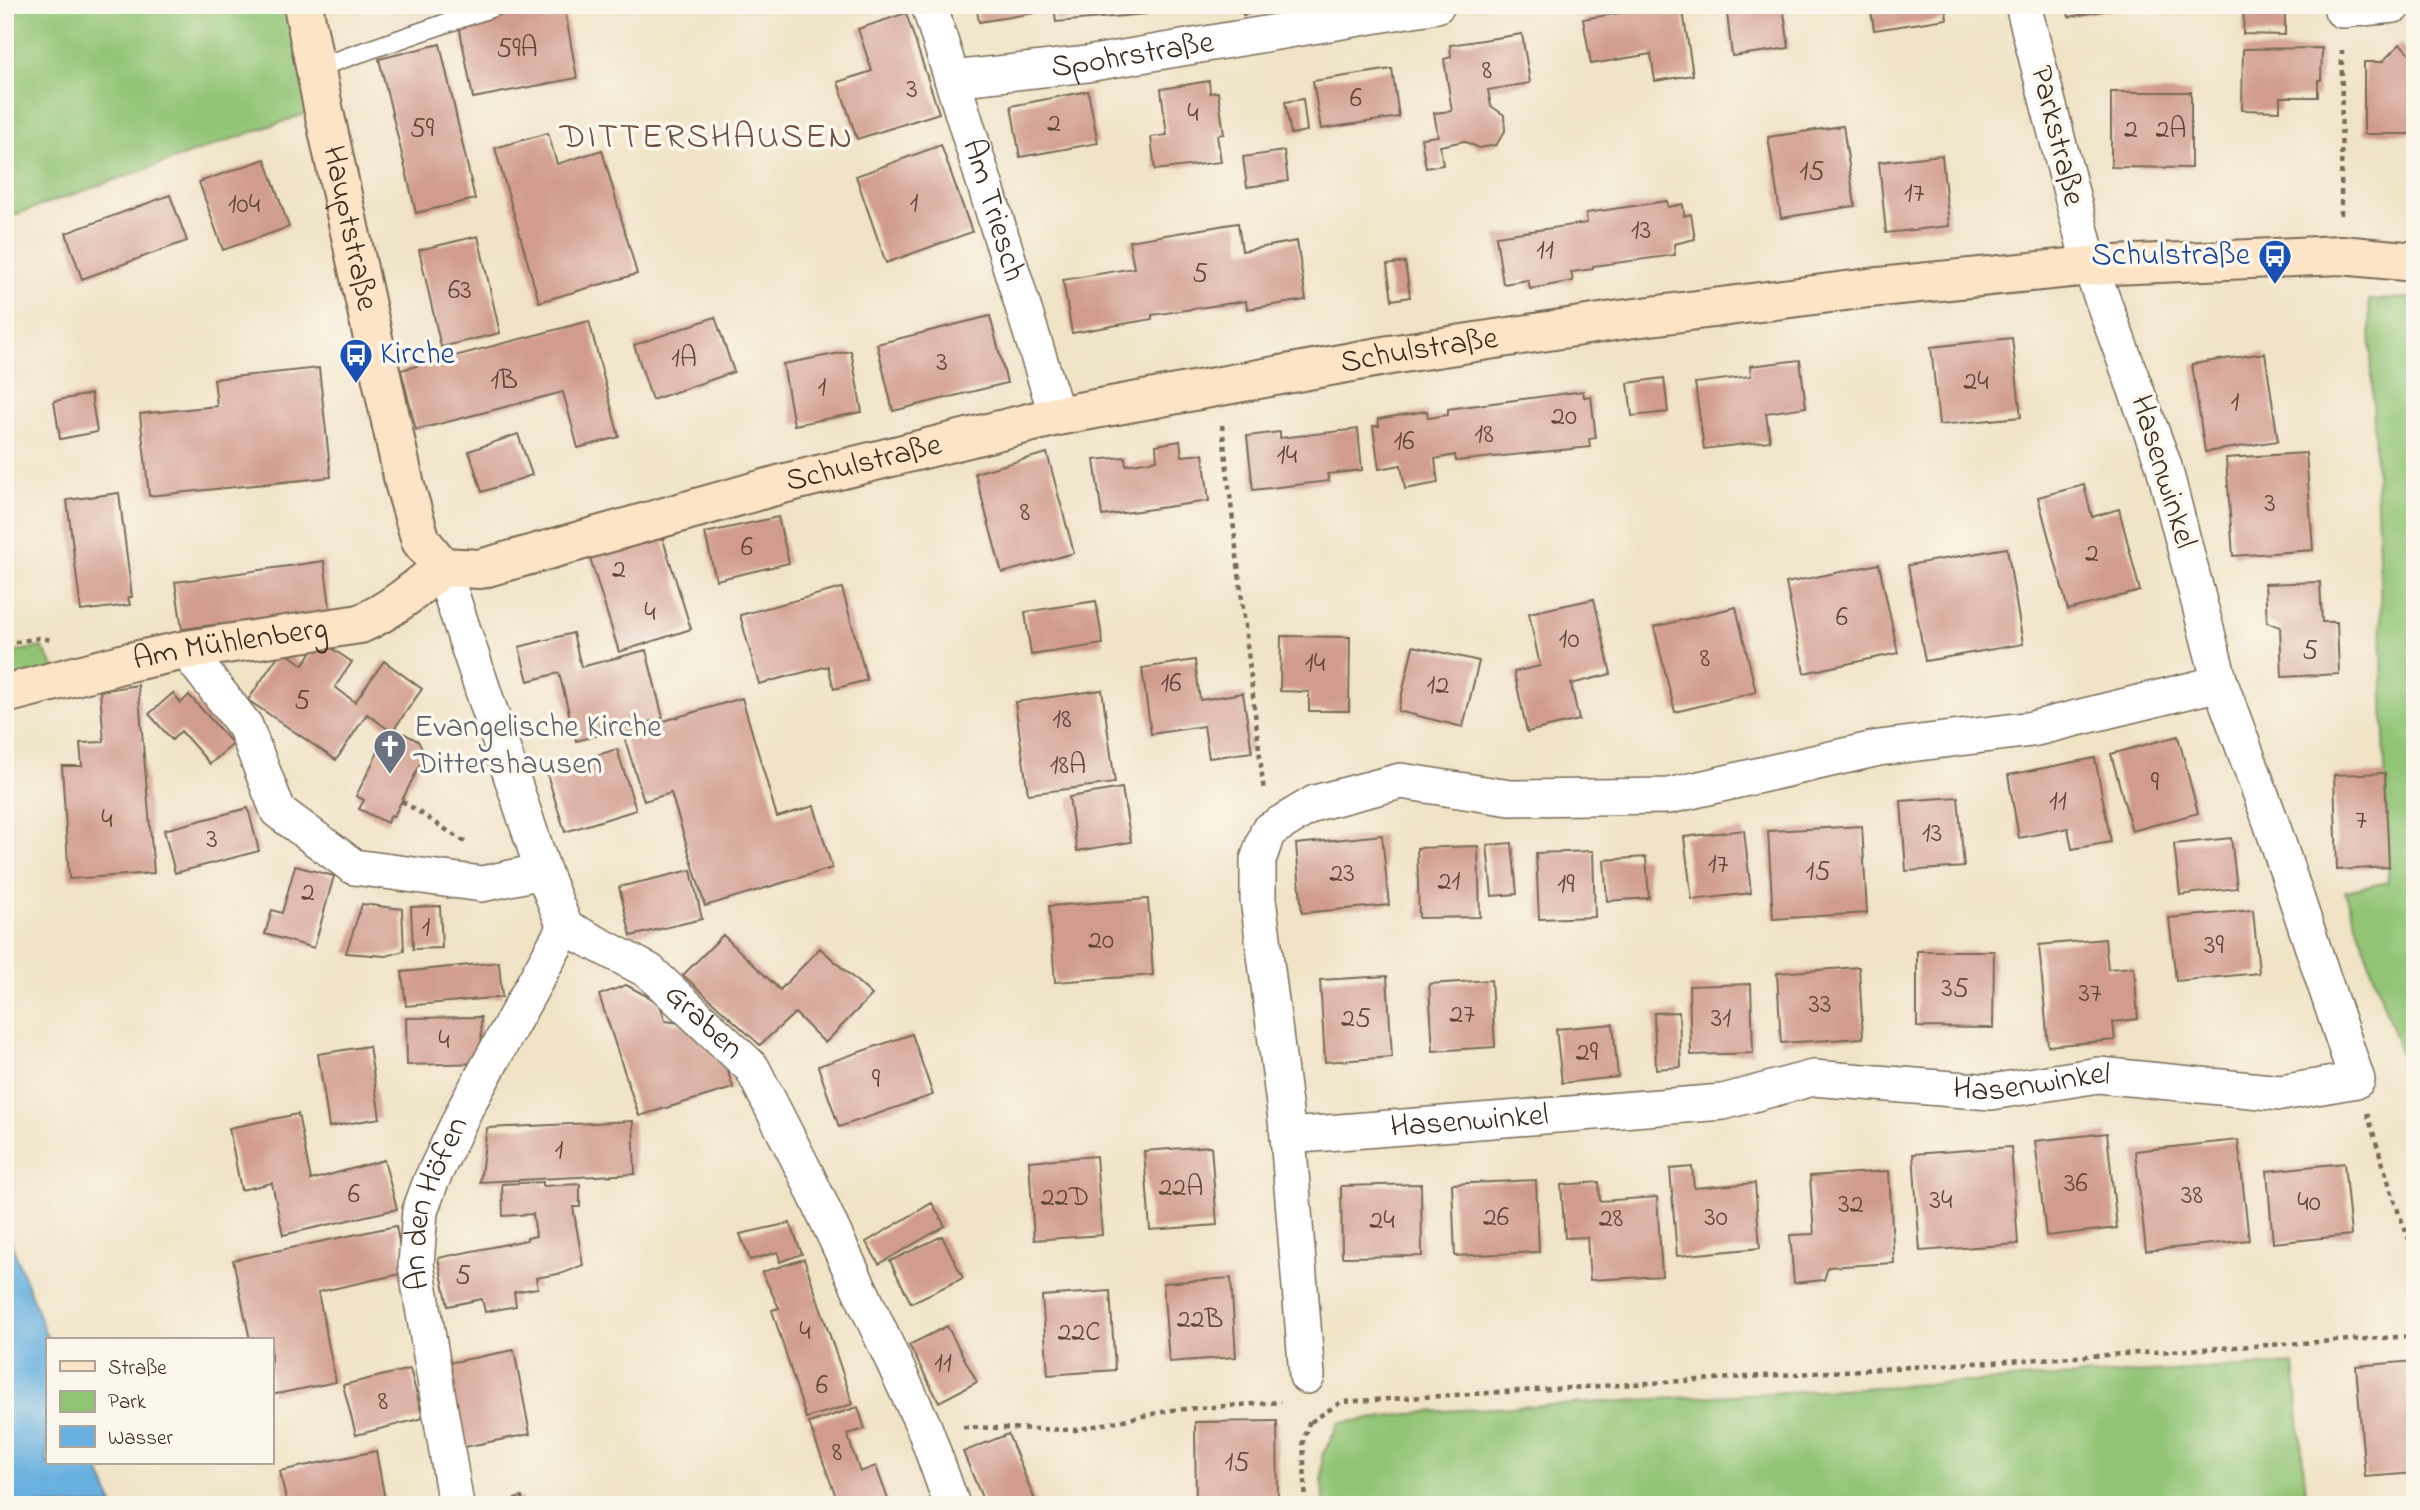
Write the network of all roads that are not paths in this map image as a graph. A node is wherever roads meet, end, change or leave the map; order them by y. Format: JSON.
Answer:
{"nodes":[{"id":1,"x":303,"y":5,"type":"edge"},
{"id":2,"x":499,"y":5,"type":"edge"},
{"id":3,"x":929,"y":5,"type":"edge"},
{"id":4,"x":2023,"y":5,"type":"edge"},
{"id":5,"x":2394,"y":5,"type":"edge"},
{"id":6,"x":1414,"y":7,"type":"edge"},
{"id":7,"x":2342,"y":10,"type":"road end"},
{"id":8,"x":316,"y":68,"type":"junction"},
{"id":9,"x":952,"y":79,"type":"junction"},
{"id":10,"x":2415,"y":261,"type":"edge"},
{"id":11,"x":2090,"y":266,"type":"junction"},
{"id":12,"x":1057,"y":416,"type":"junction"},
{"id":13,"x":442,"y":567,"type":"junction"},
{"id":14,"x":186,"y":650,"type":"junction"},
{"id":15,"x":2220,"y":683,"type":"junction"},
{"id":16,"x":5,"y":694,"type":"edge"},
{"id":17,"x":543,"y":871,"type":"junction"},
{"id":18,"x":565,"y":927,"type":"junction"},
{"id":19,"x":1288,"y":1136,"type":"junction"},
{"id":20,"x":1301,"y":1388,"type":"road end"},
{"id":21,"x":456,"y":1505,"type":"edge"},
{"id":22,"x":952,"y":1505,"type":"edge"}],
"edges":[{"from":1,"to":8,"type":"street","name":"Hauptstraße"},
{"from":2,"to":8,"type":"lane"},
{"from":3,"to":9,"type":"street","name":"Am Triesch"},
{"from":4,"to":11,"type":"street","name":"Parkstraße"},
{"from":5,"to":7,"type":"street"},
{"from":6,"to":9,"type":"street","name":"Spohrstraße"},
{"from":8,"to":13,"type":"street","name":"Hauptstraße"},
{"from":9,"to":12,"type":"street","name":"Am Triesch"},
{"from":10,"to":11,"type":"street","name":"Schulstraße"},
{"from":11,"to":12,"type":"street","name":"Schulstraße"},
{"from":11,"to":15,"type":"street","name":"Hasenwinkel"},
{"from":12,"to":13,"type":"street","name":"Schulstraße"},
{"from":13,"to":14,"type":"street","name":"Am Mühlenberg"},
{"from":13,"to":17,"type":"street"},
{"from":14,"to":16,"type":"street","name":"Am Mühlenberg"},
{"from":14,"to":17,"type":"street"},
{"from":15,"to":19,"type":"street"},
{"from":15,"to":19,"type":"street","name":"Hasenwinkel"},
{"from":17,"to":18,"type":"street"},
{"from":18,"to":21,"type":"street","name":"An den Höfen"},
{"from":18,"to":22,"type":"street","name":"Graben"},
{"from":19,"to":20,"type":"street"}]}
